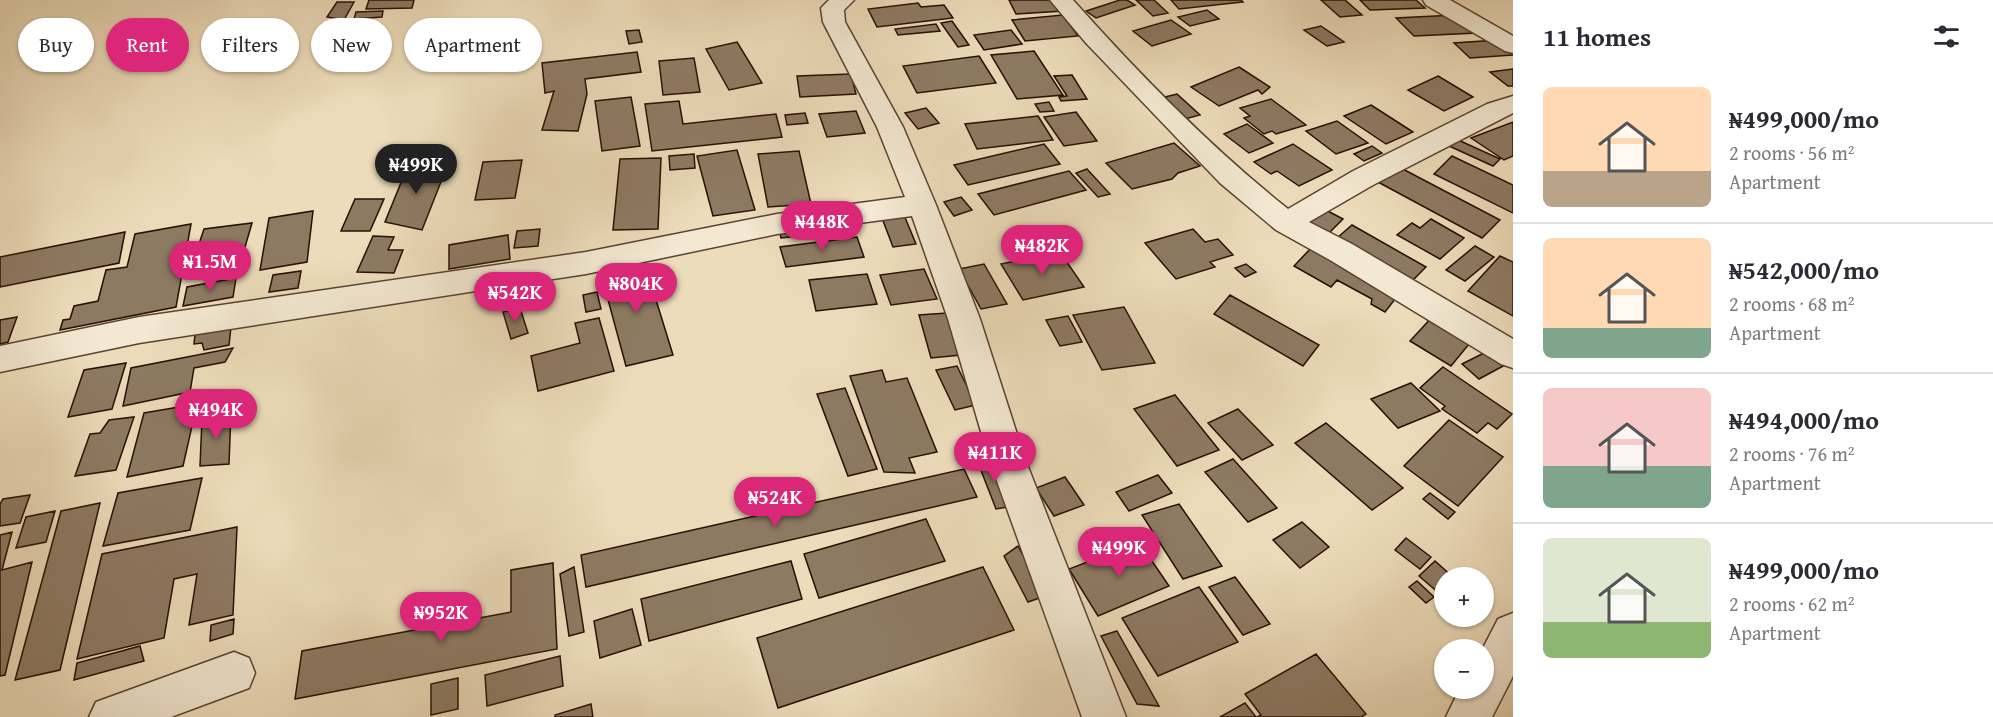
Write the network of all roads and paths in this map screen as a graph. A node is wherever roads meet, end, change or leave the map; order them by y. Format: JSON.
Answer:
{"nodes":[{"id":1,"x":843,"y":0,"type":"edge"},
{"id":2,"x":1061,"y":0,"type":"edge"},
{"id":3,"x":1434,"y":0,"type":"edge"},
{"id":4,"x":1513,"y":46,"type":"edge"},
{"id":5,"x":1513,"y":104,"type":"edge"},
{"id":6,"x":922,"y":205,"type":"junction"},
{"id":7,"x":1286,"y":223,"type":"junction"},
{"id":8,"x":1513,"y":355,"type":"edge"},
{"id":9,"x":0,"y":359,"type":"edge"},
{"id":10,"x":1513,"y":634,"type":"edge"},
{"id":11,"x":234,"y":673,"type":"dead end"},
{"id":12,"x":111,"y":717,"type":"edge"},
{"id":13,"x":1104,"y":717,"type":"edge"},
{"id":14,"x":1468,"y":717,"type":"edge"}],
"edges":[{"from":1,"to":6,"type":"street"},
{"from":2,"to":7,"type":"street"},
{"from":3,"to":4,"type":"street"},
{"from":5,"to":7,"type":"street"},
{"from":6,"to":9,"type":"street"},
{"from":6,"to":13,"type":"street"},
{"from":7,"to":8,"type":"street"},
{"from":10,"to":14,"type":"street"},
{"from":11,"to":12,"type":"street"}]}
